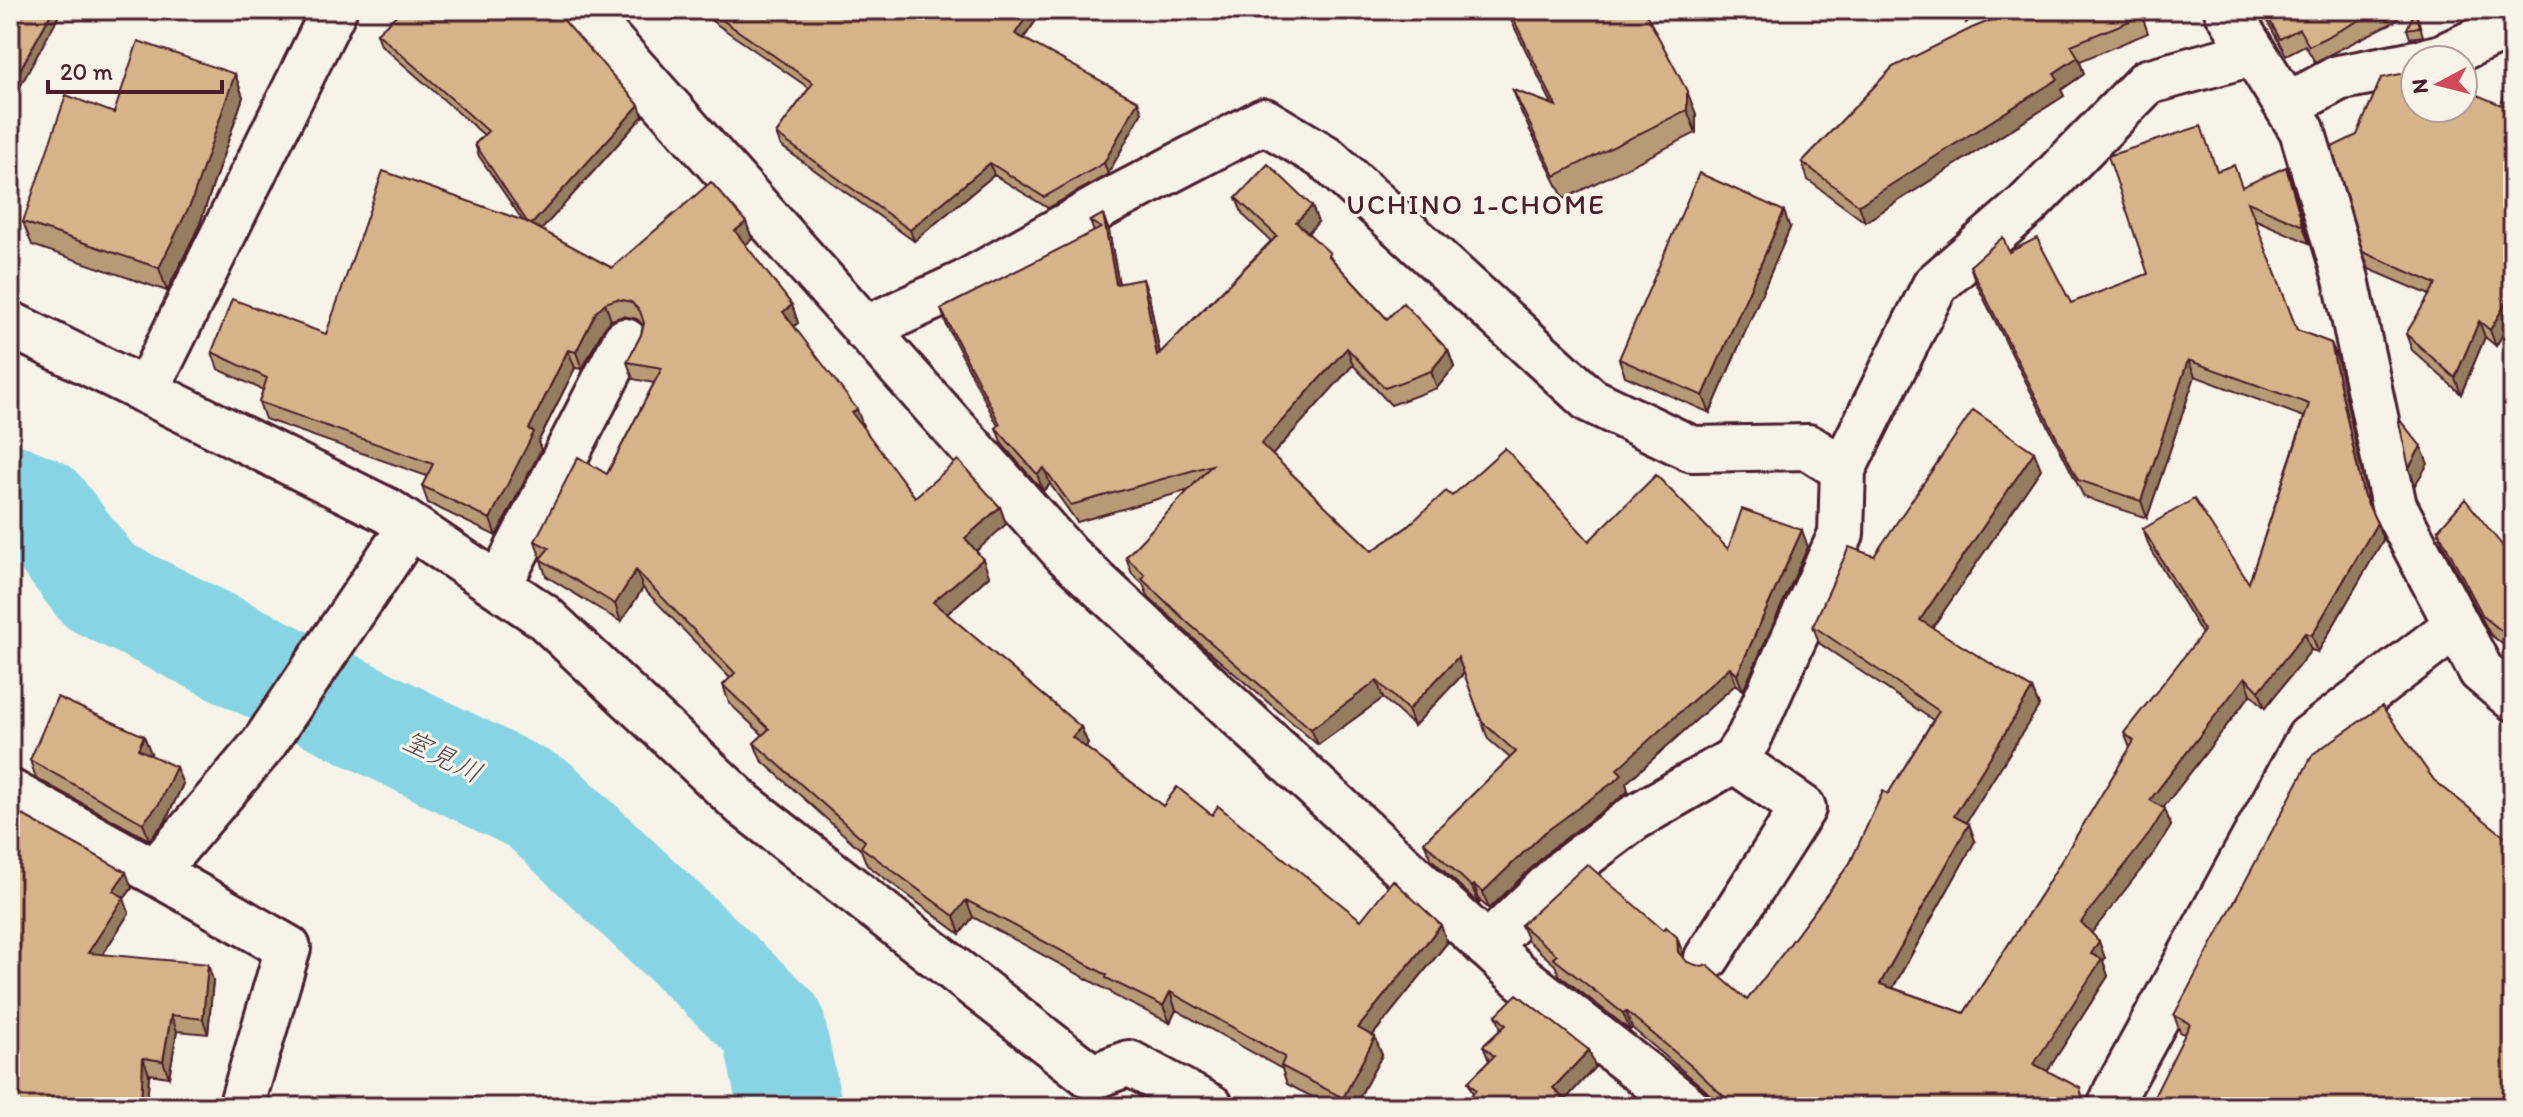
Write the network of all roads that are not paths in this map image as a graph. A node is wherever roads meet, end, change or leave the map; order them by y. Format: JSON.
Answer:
{"nodes":[{"id":1,"x":334,"y":10,"type":"edge"},
{"id":2,"x":582,"y":10,"type":"edge"},
{"id":3,"x":2227,"y":10,"type":"edge"},
{"id":4,"x":2513,"y":24,"type":"edge"},
{"id":5,"x":2470,"y":44,"type":"edge"},
{"id":6,"x":2253,"y":53,"type":"junction"},
{"id":7,"x":2399,"y":66,"type":"edge"},
{"id":8,"x":2287,"y":106,"type":"junction"},
{"id":9,"x":10,"y":324,"type":"edge"},
{"id":10,"x":865,"y":329,"type":"junction"},
{"id":11,"x":625,"y":341,"type":"dead end"},
{"id":12,"x":146,"y":391,"type":"junction"},
{"id":13,"x":1843,"y":469,"type":"junction"},
{"id":14,"x":395,"y":549,"type":"dead end"},
{"id":15,"x":499,"y":585,"type":"junction"},
{"id":16,"x":2457,"y":625,"type":"junction"},
{"id":17,"x":2513,"y":698,"type":"edge"},
{"id":18,"x":1734,"y":760,"type":"junction"},
{"id":19,"x":10,"y":792,"type":"edge"},
{"id":20,"x":155,"y":872,"type":"junction"},
{"id":21,"x":1487,"y":946,"type":"junction"},
{"id":22,"x":1707,"y":958,"type":"dead end"},
{"id":23,"x":241,"y":1107,"type":"edge"},
{"id":24,"x":1211,"y":1107,"type":"edge"},
{"id":25,"x":1687,"y":1107,"type":"edge"},
{"id":26,"x":2110,"y":1107,"type":"edge"}],
"edges":[{"from":1,"to":12,"type":"street"},
{"from":2,"to":10,"type":"street"},
{"from":3,"to":6,"type":"street"},
{"from":4,"to":5,"type":"street"},
{"from":6,"to":8,"type":"street"},
{"from":6,"to":13,"type":"street"},
{"from":7,"to":8,"type":"street"},
{"from":8,"to":16,"type":"street"},
{"from":9,"to":12,"type":"street"},
{"from":10,"to":13,"type":"street"},
{"from":10,"to":21,"type":"street"},
{"from":11,"to":15,"type":"street"},
{"from":12,"to":15,"type":"street"},
{"from":13,"to":18,"type":"street"},
{"from":14,"to":20,"type":"street"},
{"from":15,"to":24,"type":"street"},
{"from":16,"to":17,"type":"street"},
{"from":16,"to":26,"type":"street"},
{"from":18,"to":21,"type":"street"},
{"from":18,"to":22,"type":"street"},
{"from":19,"to":20,"type":"street"},
{"from":20,"to":23,"type":"street"},
{"from":21,"to":25,"type":"street"}]}
